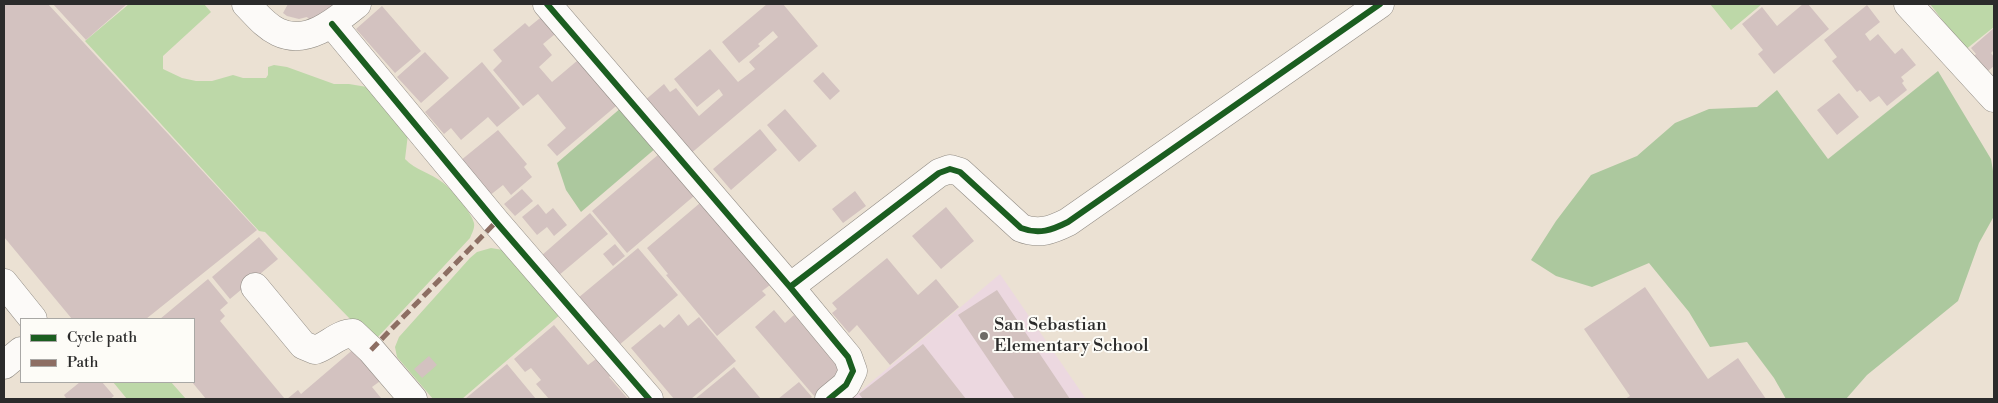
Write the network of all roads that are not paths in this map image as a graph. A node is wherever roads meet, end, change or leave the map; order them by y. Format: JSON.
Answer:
{"nodes":[{"id":1,"x":246,"y":4,"type":"edge"},
{"id":2,"x":357,"y":4,"type":"edge"},
{"id":3,"x":547,"y":4,"type":"edge"},
{"id":4,"x":1380,"y":4,"type":"edge"},
{"id":5,"x":1908,"y":4,"type":"edge"},
{"id":6,"x":332,"y":24,"type":"junction"},
{"id":7,"x":1994,"y":98,"type":"edge"},
{"id":8,"x":256,"y":287,"type":"dead end"},
{"id":9,"x":790,"y":287,"type":"junction"},
{"id":10,"x":5,"y":288,"type":"edge"},
{"id":11,"x":32,"y":318,"type":"edge"},
{"id":12,"x":20,"y":352,"type":"edge"},
{"id":13,"x":4,"y":365,"type":"edge"},
{"id":14,"x":413,"y":399,"type":"edge"},
{"id":15,"x":649,"y":399,"type":"edge"},
{"id":16,"x":829,"y":399,"type":"edge"}],
"edges":[{"from":1,"to":6,"type":"street"},
{"from":2,"to":6,"type":"street"},
{"from":3,"to":9,"type":"street"},
{"from":4,"to":9,"type":"street"},
{"from":5,"to":7,"type":"street"},
{"from":6,"to":15,"type":"street"},
{"from":8,"to":14,"type":"street"},
{"from":9,"to":16,"type":"street"},
{"from":10,"to":11,"type":"street"},
{"from":12,"to":13,"type":"street"}]}
